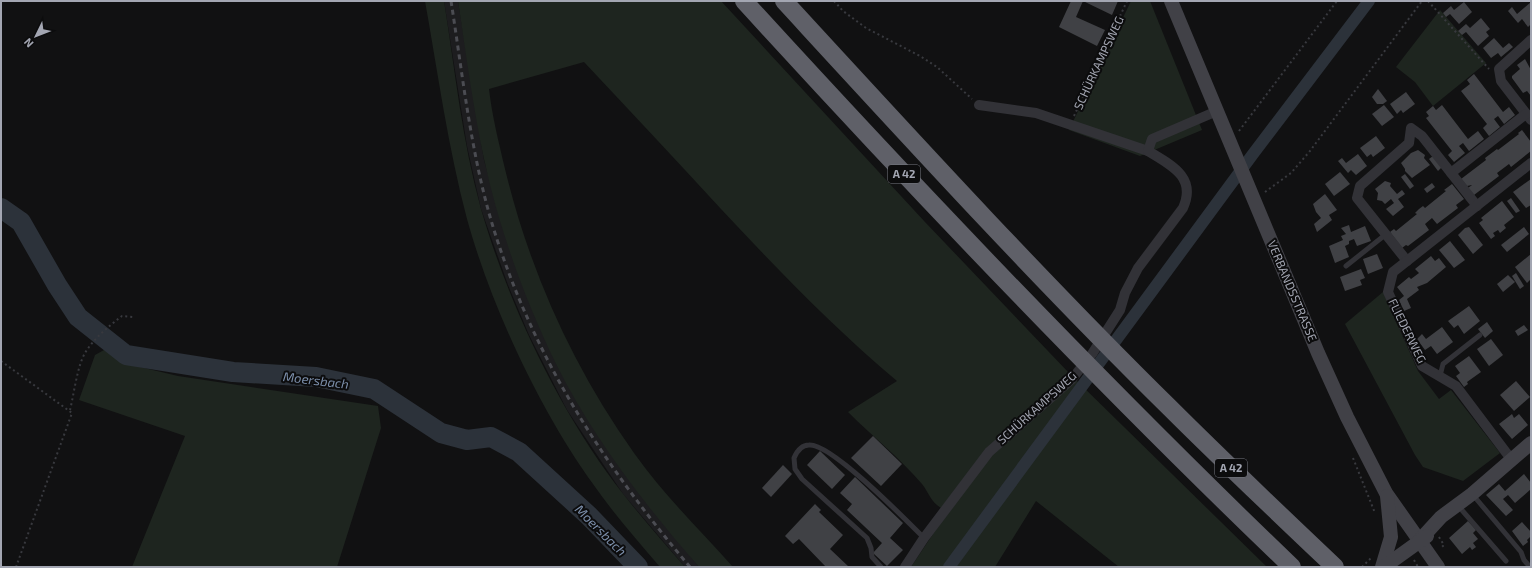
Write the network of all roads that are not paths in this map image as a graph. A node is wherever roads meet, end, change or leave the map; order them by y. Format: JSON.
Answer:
{"nodes":[{"id":1,"x":744,"y":1,"type":"edge"},
{"id":2,"x":784,"y":1,"type":"edge"},
{"id":3,"x":1171,"y":1,"type":"edge"},
{"id":4,"x":1531,"y":40,"type":"edge"},
{"id":5,"x":979,"y":105,"type":"road end"},
{"id":6,"x":1217,"y":111,"type":"junction"},
{"id":7,"x":1529,"y":117,"type":"edge"},
{"id":8,"x":1148,"y":151,"type":"junction"},
{"id":9,"x":1531,"y":163,"type":"edge"},
{"id":10,"x":1451,"y":173,"type":"junction"},
{"id":11,"x":1477,"y":206,"type":"junction"},
{"id":12,"x":1386,"y":235,"type":"junction"},
{"id":13,"x":1407,"y":261,"type":"junction"},
{"id":14,"x":1346,"y":266,"type":"dead end"},
{"id":15,"x":1480,"y":335,"type":"dead end"},
{"id":16,"x":1440,"y":376,"type":"junction"},
{"id":17,"x":1531,"y":443,"type":"edge"},
{"id":18,"x":1511,"y":459,"type":"junction"},
{"id":19,"x":1386,"y":493,"type":"junction"},
{"id":20,"x":1472,"y":494,"type":"junction"},
{"id":21,"x":1461,"y":509,"type":"junction"},
{"id":22,"x":924,"y":538,"type":"junction"},
{"id":23,"x":1419,"y":541,"type":"junction"},
{"id":24,"x":1506,"y":561,"type":"dead end"},
{"id":25,"x":1333,"y":566,"type":"edge"},
{"id":26,"x":881,"y":567,"type":"edge"},
{"id":27,"x":905,"y":567,"type":"edge"},
{"id":28,"x":1292,"y":567,"type":"edge"},
{"id":29,"x":1383,"y":567,"type":"edge"},
{"id":30,"x":1438,"y":567,"type":"edge"},
{"id":31,"x":1530,"y":567,"type":"edge"}],
"edges":[{"from":1,"to":28,"type":"highway","number":"A 42"},
{"from":2,"to":25,"type":"highway","number":"A 42"},
{"from":3,"to":6,"type":"main road","name":"VERBANDSSTRASSE"},
{"from":4,"to":7,"type":"street"},
{"from":5,"to":8,"type":"street","name":"SCHÜRKAMPSWEG"},
{"from":6,"to":8,"type":"street"},
{"from":6,"to":19,"type":"main road","name":"VERBANDSSTRASSE"},
{"from":7,"to":10,"type":"street"},
{"from":8,"to":22,"type":"street","name":"SCHÜRKAMPSWEG"},
{"from":9,"to":11,"type":"street","name":"FLIEDERWEG"},
{"from":10,"to":11,"type":"street"},
{"from":10,"to":12,"type":"street"},
{"from":11,"to":13,"type":"street","name":"FLIEDERWEG"},
{"from":12,"to":13,"type":"street"},
{"from":12,"to":14,"type":"lane"},
{"from":13,"to":16,"type":"street","name":"FLIEDERWEG"},
{"from":15,"to":16,"type":"lane"},
{"from":16,"to":18,"type":"street","name":"FLIEDERWEG"},
{"from":17,"to":18,"type":"main road"},
{"from":18,"to":20,"type":"main road"},
{"from":19,"to":23,"type":"main road","name":"VERBANDSSTRASSE"},
{"from":19,"to":29,"type":"main road"},
{"from":20,"to":21,"type":"main road"},
{"from":20,"to":23,"type":"main road"},
{"from":20,"to":31,"type":"lane"},
{"from":21,"to":23,"type":"main road"},
{"from":21,"to":24,"type":"lane"},
{"from":22,"to":26,"type":"lane"},
{"from":22,"to":27,"type":"street","name":"SCHÜRKAMPSWEG"},
{"from":23,"to":29,"type":"main road"},
{"from":23,"to":30,"type":"main road","name":"VERBANDSSTRASSE"}]}
